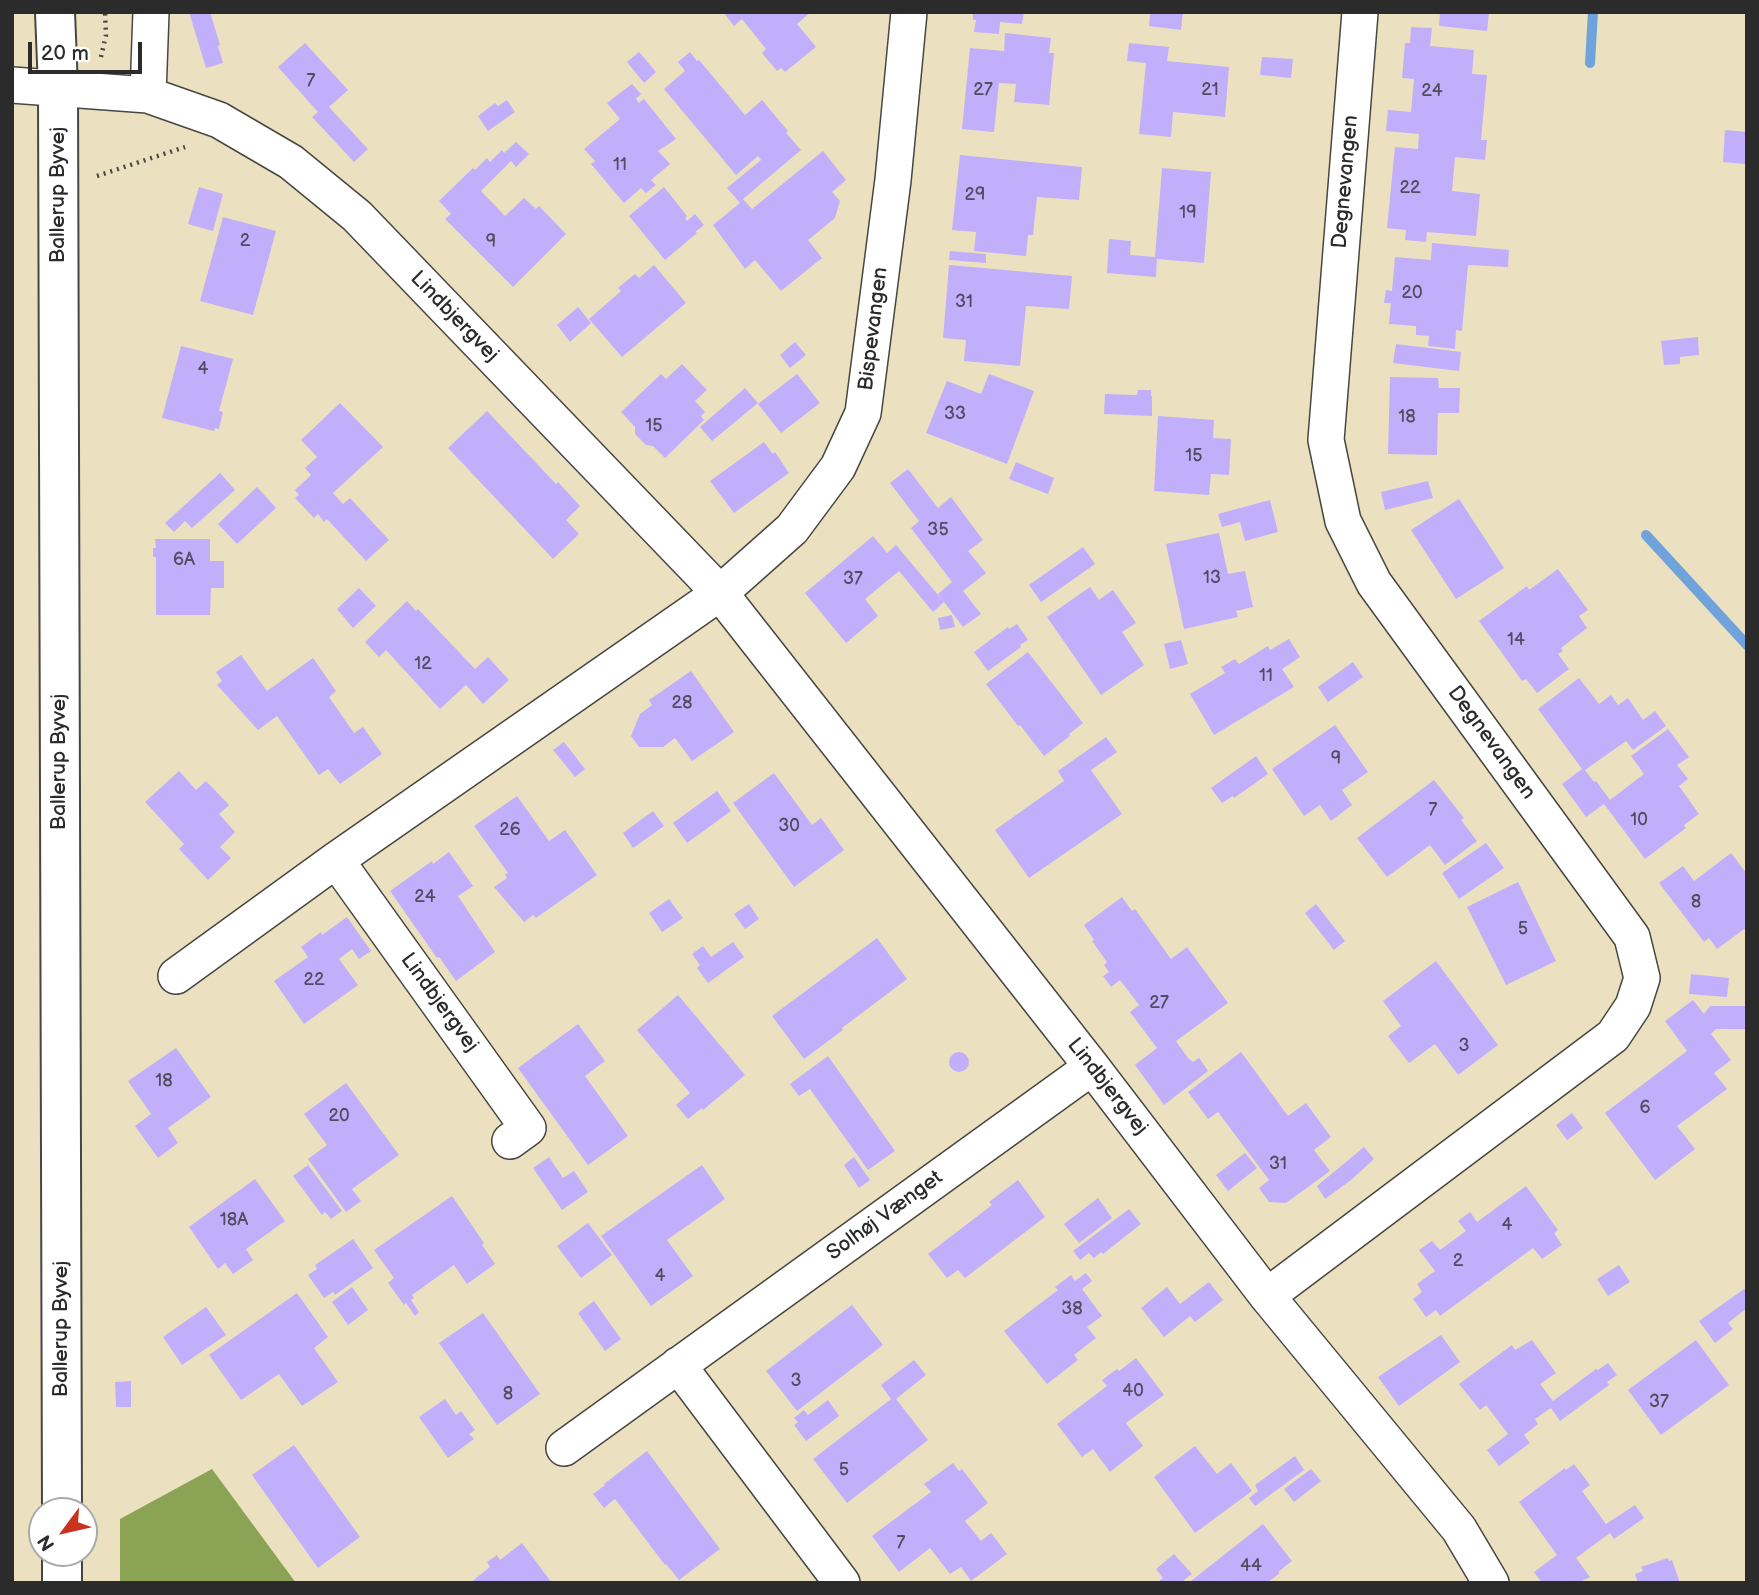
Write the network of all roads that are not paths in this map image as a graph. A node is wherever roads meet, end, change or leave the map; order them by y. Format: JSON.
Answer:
{"nodes":[{"id":1,"x":55,"y":12,"type":"edge"},
{"id":2,"x":151,"y":12,"type":"edge"},
{"id":3,"x":909,"y":12,"type":"edge"},
{"id":4,"x":1360,"y":12,"type":"edge"},
{"id":5,"x":12,"y":85,"type":"edge"},
{"id":6,"x":58,"y":88,"type":"junction"},
{"id":7,"x":148,"y":95,"type":"junction"},
{"id":8,"x":720,"y":593,"type":"junction"},
{"id":9,"x":336,"y":860,"type":"junction"},
{"id":10,"x":176,"y":976,"type":"dead end"},
{"id":11,"x":1092,"y":1066,"type":"junction"},
{"id":12,"x":510,"y":1142,"type":"dead end"},
{"id":13,"x":1267,"y":1296,"type":"junction"},
{"id":14,"x":678,"y":1365,"type":"junction"},
{"id":15,"x":564,"y":1448,"type":"dead end"},
{"id":16,"x":62,"y":1497,"type":"edge"},
{"id":17,"x":842,"y":1583,"type":"edge"},
{"id":18,"x":1490,"y":1583,"type":"edge"}],
"edges":[{"from":1,"to":6,"type":"main road","name":"Ballerup Byvej"},
{"from":2,"to":7,"type":"street"},
{"from":3,"to":8,"type":"street","name":"Bispevangen"},
{"from":4,"to":13,"type":"street","name":"Degnevangen"},
{"from":5,"to":6,"type":"street","name":"Lindbjergvej"},
{"from":6,"to":7,"type":"street","name":"Lindbjergvej"},
{"from":6,"to":16,"type":"main road","name":"Ballerup Byvej"},
{"from":7,"to":8,"type":"street","name":"Lindbjergvej"},
{"from":8,"to":9,"type":"street"},
{"from":8,"to":11,"type":"street","name":"Lindbjergvej"},
{"from":9,"to":10,"type":"street"},
{"from":9,"to":12,"type":"street","name":"Lindbjergvej"},
{"from":11,"to":13,"type":"street","name":"Lindbjergvej"},
{"from":11,"to":14,"type":"street","name":"Solhøj Vænget"},
{"from":13,"to":18,"type":"street","name":"Lindbjergvej"},
{"from":14,"to":15,"type":"street","name":"Solhøj Vænget"},
{"from":14,"to":17,"type":"street"}]}
